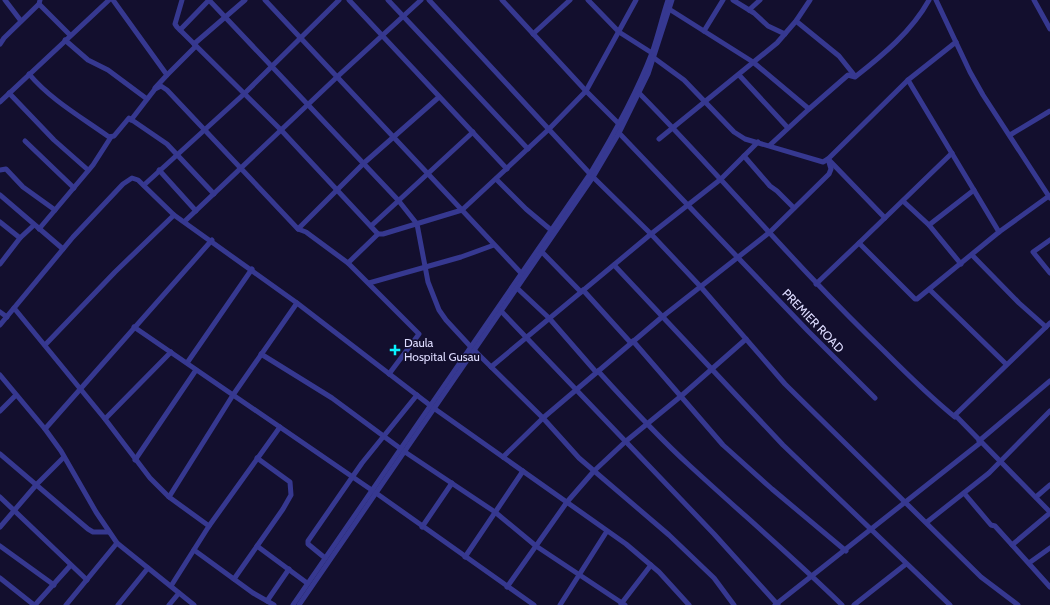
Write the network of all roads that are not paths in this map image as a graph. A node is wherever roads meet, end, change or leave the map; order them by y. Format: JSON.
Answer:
{"nodes":[{"id":1,"x":5,"y":0,"type":"edge"},
{"id":2,"x":114,"y":0,"type":"edge"},
{"id":3,"x":182,"y":0,"type":"edge"},
{"id":4,"x":209,"y":0,"type":"edge"},
{"id":5,"x":245,"y":0,"type":"edge"},
{"id":6,"x":265,"y":0,"type":"edge"},
{"id":7,"x":339,"y":0,"type":"edge"},
{"id":8,"x":349,"y":0,"type":"edge"},
{"id":9,"x":388,"y":0,"type":"edge"},
{"id":10,"x":421,"y":0,"type":"edge"},
{"id":11,"x":429,"y":0,"type":"edge"},
{"id":12,"x":502,"y":0,"type":"edge"},
{"id":13,"x":570,"y":0,"type":"edge"},
{"id":14,"x":588,"y":0,"type":"edge"},
{"id":15,"x":636,"y":0,"type":"edge"},
{"id":16,"x":668,"y":0,"type":"edge"},
{"id":17,"x":672,"y":0,"type":"edge"},
{"id":18,"x":723,"y":0,"type":"edge"},
{"id":19,"x":733,"y":0,"type":"edge"},
{"id":20,"x":760,"y":0,"type":"edge"},
{"id":21,"x":810,"y":0,"type":"edge"},
{"id":22,"x":929,"y":0,"type":"edge"},
{"id":23,"x":936,"y":0,"type":"edge"},
{"id":24,"x":1034,"y":0,"type":"edge"},
{"id":25,"x":39,"y":1,"type":"edge"},
{"id":26,"x":106,"y":1,"type":"edge"},
{"id":27,"x":669,"y":9,"type":"junction"},
{"id":28,"x":749,"y":10,"type":"junction"},
{"id":29,"x":404,"y":16,"type":"junction"},
{"id":30,"x":226,"y":17,"type":"junction"},
{"id":31,"x":796,"y":21,"type":"junction"},
{"id":32,"x":21,"y":22,"type":"junction"},
{"id":33,"x":1050,"y":29,"type":"edge"},
{"id":34,"x":180,"y":30,"type":"junction"},
{"id":35,"x":704,"y":31,"type":"junction"},
{"id":36,"x":619,"y":32,"type":"junction"},
{"id":37,"x":533,"y":34,"type":"junction"},
{"id":38,"x":785,"y":34,"type":"junction"},
{"id":39,"x":70,"y":35,"type":"junction"},
{"id":40,"x":383,"y":36,"type":"junction"},
{"id":41,"x":300,"y":38,"type":"junction"},
{"id":42,"x":64,"y":40,"type":"junction"},
{"id":43,"x":956,"y":42,"type":"junction"},
{"id":44,"x":0,"y":44,"type":"edge"},
{"id":45,"x":195,"y":45,"type":"junction"},
{"id":46,"x":653,"y":55,"type":"junction"},
{"id":47,"x":753,"y":62,"type":"junction"},
{"id":48,"x":273,"y":66,"type":"junction"},
{"id":49,"x":29,"y":74,"type":"junction"},
{"id":50,"x":167,"y":74,"type":"junction"},
{"id":51,"x":739,"y":75,"type":"junction"},
{"id":52,"x":337,"y":77,"type":"junction"},
{"id":53,"x":855,"y":77,"type":"junction"},
{"id":54,"x":908,"y":80,"type":"junction"},
{"id":55,"x":155,"y":89,"type":"junction"},
{"id":56,"x":586,"y":91,"type":"junction"},
{"id":57,"x":639,"y":92,"type":"junction"},
{"id":58,"x":9,"y":93,"type":"junction"},
{"id":59,"x":244,"y":94,"type":"junction"},
{"id":60,"x":439,"y":97,"type":"junction"},
{"id":61,"x":147,"y":99,"type":"junction"},
{"id":62,"x":0,"y":102,"type":"edge"},
{"id":63,"x":706,"y":102,"type":"junction"},
{"id":64,"x":308,"y":104,"type":"junction"},
{"id":65,"x":809,"y":109,"type":"junction"},
{"id":66,"x":1050,"y":112,"type":"edge"},
{"id":67,"x":131,"y":120,"type":"junction"},
{"id":68,"x":619,"y":124,"type":"junction"},
{"id":69,"x":674,"y":128,"type":"junction"},
{"id":70,"x":788,"y":128,"type":"junction"},
{"id":71,"x":549,"y":129,"type":"junction"},
{"id":72,"x":203,"y":130,"type":"junction"},
{"id":73,"x":281,"y":130,"type":"junction"},
{"id":74,"x":473,"y":132,"type":"junction"},
{"id":75,"x":619,"y":133,"type":"junction"},
{"id":76,"x":1010,"y":135,"type":"junction"},
{"id":77,"x":394,"y":136,"type":"junction"},
{"id":78,"x":111,"y":137,"type":"junction"},
{"id":79,"x":659,"y":139,"type":"dead end"},
{"id":80,"x":25,"y":141,"type":"dead end"},
{"id":81,"x":758,"y":142,"type":"junction"},
{"id":82,"x":770,"y":145,"type":"junction"},
{"id":83,"x":528,"y":149,"type":"junction"},
{"id":84,"x":952,"y":152,"type":"junction"},
{"id":85,"x":176,"y":155,"type":"junction"},
{"id":86,"x":744,"y":156,"type":"junction"},
{"id":87,"x":828,"y":159,"type":"junction"},
{"id":88,"x":364,"y":163,"type":"junction"},
{"id":89,"x":507,"y":168,"type":"junction"},
{"id":90,"x":240,"y":169,"type":"junction"},
{"id":91,"x":0,"y":170,"type":"edge"},
{"id":92,"x":88,"y":170,"type":"junction"},
{"id":93,"x":159,"y":170,"type":"junction"},
{"id":94,"x":428,"y":173,"type":"junction"},
{"id":95,"x":592,"y":176,"type":"junction"},
{"id":96,"x":496,"y":179,"type":"junction"},
{"id":97,"x":721,"y":179,"type":"junction"},
{"id":98,"x":144,"y":185,"type":"junction"},
{"id":99,"x":74,"y":188,"type":"junction"},
{"id":100,"x":336,"y":189,"type":"junction"},
{"id":101,"x":974,"y":190,"type":"junction"},
{"id":102,"x":214,"y":194,"type":"junction"},
{"id":103,"x":0,"y":195,"type":"edge"},
{"id":104,"x":1050,"y":197,"type":"edge"},
{"id":105,"x":398,"y":200,"type":"junction"},
{"id":106,"x":903,"y":201,"type":"junction"},
{"id":107,"x":687,"y":205,"type":"junction"},
{"id":108,"x":794,"y":208,"type":"junction"},
{"id":109,"x":55,"y":210,"type":"junction"},
{"id":110,"x":462,"y":210,"type":"junction"},
{"id":111,"x":196,"y":211,"type":"junction"},
{"id":112,"x":174,"y":215,"type":"junction"},
{"id":113,"x":885,"y":218,"type":"junction"},
{"id":114,"x":185,"y":221,"type":"junction"},
{"id":115,"x":417,"y":224,"type":"junction"},
{"id":116,"x":1,"y":225,"type":"edge"},
{"id":117,"x":34,"y":225,"type":"junction"},
{"id":118,"x":929,"y":225,"type":"junction"},
{"id":119,"x":371,"y":226,"type":"junction"},
{"id":120,"x":39,"y":229,"type":"junction"},
{"id":121,"x":298,"y":229,"type":"junction"},
{"id":122,"x":551,"y":230,"type":"junction"},
{"id":123,"x":770,"y":232,"type":"junction"},
{"id":124,"x":999,"y":232,"type":"junction"},
{"id":125,"x":378,"y":234,"type":"junction"},
{"id":126,"x":651,"y":234,"type":"junction"},
{"id":127,"x":20,"y":238,"type":"junction"},
{"id":128,"x":212,"y":240,"type":"junction"},
{"id":129,"x":1050,"y":240,"type":"edge"},
{"id":130,"x":860,"y":243,"type":"junction"},
{"id":131,"x":494,"y":245,"type":"junction"},
{"id":132,"x":64,"y":249,"type":"junction"},
{"id":133,"x":542,"y":252,"type":"junction"},
{"id":134,"x":972,"y":255,"type":"junction"},
{"id":135,"x":737,"y":257,"type":"junction"},
{"id":136,"x":348,"y":263,"type":"junction"},
{"id":137,"x":0,"y":264,"type":"edge"},
{"id":138,"x":961,"y":264,"type":"junction"},
{"id":139,"x":614,"y":265,"type":"junction"},
{"id":140,"x":425,"y":266,"type":"junction"},
{"id":141,"x":252,"y":269,"type":"junction"},
{"id":142,"x":521,"y":272,"type":"junction"},
{"id":143,"x":1050,"y":273,"type":"edge"},
{"id":144,"x":369,"y":283,"type":"junction"},
{"id":145,"x":816,"y":284,"type":"junction"},
{"id":146,"x":700,"y":286,"type":"junction"},
{"id":147,"x":517,"y":288,"type":"junction"},
{"id":148,"x":930,"y":290,"type":"junction"},
{"id":149,"x":582,"y":291,"type":"junction"},
{"id":150,"x":297,"y":303,"type":"junction"},
{"id":151,"x":14,"y":308,"type":"junction"},
{"id":152,"x":502,"y":310,"type":"junction"},
{"id":153,"x":0,"y":312,"type":"edge"},
{"id":154,"x":662,"y":316,"type":"junction"},
{"id":155,"x":7,"y":317,"type":"junction"},
{"id":156,"x":549,"y":318,"type":"junction"},
{"id":157,"x":0,"y":325,"type":"edge"},
{"id":158,"x":1048,"y":325,"type":"edge"},
{"id":159,"x":134,"y":327,"type":"junction"},
{"id":160,"x":527,"y":336,"type":"junction"},
{"id":161,"x":746,"y":339,"type":"junction"},
{"id":162,"x":632,"y":342,"type":"junction"},
{"id":163,"x":44,"y":345,"type":"junction"},
{"id":164,"x":472,"y":349,"type":"junction"},
{"id":165,"x":171,"y":352,"type":"junction"},
{"id":166,"x":261,"y":354,"type":"junction"},
{"id":167,"x":187,"y":364,"type":"junction"},
{"id":168,"x":1006,"y":364,"type":"junction"},
{"id":169,"x":491,"y":367,"type":"junction"},
{"id":170,"x":711,"y":369,"type":"junction"},
{"id":171,"x":196,"y":370,"type":"junction"},
{"id":172,"x":597,"y":372,"type":"junction"},
{"id":173,"x":389,"y":374,"type":"junction"},
{"id":174,"x":0,"y":375,"type":"edge"},
{"id":175,"x":1050,"y":381,"type":"edge"},
{"id":176,"x":80,"y":389,"type":"junction"},
{"id":177,"x":576,"y":390,"type":"junction"},
{"id":178,"x":16,"y":395,"type":"junction"},
{"id":179,"x":233,"y":395,"type":"junction"},
{"id":180,"x":417,"y":395,"type":"junction"},
{"id":181,"x":680,"y":397,"type":"junction"},
{"id":182,"x":875,"y":398,"type":"dead end"},
{"id":183,"x":433,"y":408,"type":"junction"},
{"id":184,"x":0,"y":411,"type":"edge"},
{"id":185,"x":1050,"y":411,"type":"edge"},
{"id":186,"x":955,"y":417,"type":"junction"},
{"id":187,"x":542,"y":418,"type":"junction"},
{"id":188,"x":105,"y":419,"type":"junction"},
{"id":189,"x":647,"y":424,"type":"junction"},
{"id":190,"x":280,"y":427,"type":"junction"},
{"id":191,"x":45,"y":429,"type":"junction"},
{"id":192,"x":384,"y":437,"type":"junction"},
{"id":193,"x":625,"y":442,"type":"junction"},
{"id":194,"x":980,"y":442,"type":"junction"},
{"id":195,"x":403,"y":450,"type":"junction"},
{"id":196,"x":0,"y":454,"type":"edge"},
{"id":197,"x":503,"y":456,"type":"junction"},
{"id":198,"x":64,"y":457,"type":"junction"},
{"id":199,"x":258,"y":458,"type":"junction"},
{"id":200,"x":135,"y":460,"type":"junction"},
{"id":201,"x":999,"y":462,"type":"junction"},
{"id":202,"x":523,"y":471,"type":"junction"},
{"id":203,"x":594,"y":471,"type":"junction"},
{"id":204,"x":352,"y":477,"type":"junction"},
{"id":205,"x":452,"y":483,"type":"junction"},
{"id":206,"x":37,"y":484,"type":"junction"},
{"id":207,"x":1050,"y":485,"type":"edge"},
{"id":208,"x":374,"y":491,"type":"junction"},
{"id":209,"x":964,"y":493,"type":"junction"},
{"id":210,"x":0,"y":497,"type":"edge"},
{"id":211,"x":169,"y":497,"type":"junction"},
{"id":212,"x":1036,"y":497,"type":"junction"},
{"id":213,"x":567,"y":502,"type":"junction"},
{"id":214,"x":906,"y":503,"type":"junction"},
{"id":215,"x":15,"y":510,"type":"junction"},
{"id":216,"x":495,"y":512,"type":"junction"},
{"id":217,"x":1050,"y":512,"type":"edge"},
{"id":218,"x":927,"y":522,"type":"junction"},
{"id":219,"x":210,"y":526,"type":"junction"},
{"id":220,"x":0,"y":527,"type":"edge"},
{"id":221,"x":422,"y":527,"type":"junction"},
{"id":222,"x":607,"y":531,"type":"junction"},
{"id":223,"x":871,"y":531,"type":"junction"},
{"id":224,"x":109,"y":532,"type":"junction"},
{"id":225,"x":117,"y":543,"type":"junction"},
{"id":226,"x":1012,"y":545,"type":"junction"},
{"id":227,"x":0,"y":546,"type":"edge"},
{"id":228,"x":257,"y":546,"type":"junction"},
{"id":229,"x":536,"y":546,"type":"junction"},
{"id":230,"x":1050,"y":548,"type":"edge"},
{"id":231,"x":194,"y":550,"type":"junction"},
{"id":232,"x":846,"y":551,"type":"junction"},
{"id":233,"x":465,"y":557,"type":"junction"},
{"id":234,"x":325,"y":558,"type":"junction"},
{"id":235,"x":1029,"y":563,"type":"junction"},
{"id":236,"x":906,"y":564,"type":"junction"},
{"id":237,"x":651,"y":565,"type":"junction"},
{"id":238,"x":70,"y":566,"type":"junction"},
{"id":239,"x":148,"y":568,"type":"junction"},
{"id":240,"x":289,"y":569,"type":"junction"},
{"id":241,"x":579,"y":575,"type":"junction"},
{"id":242,"x":813,"y":576,"type":"junction"},
{"id":243,"x":1050,"y":576,"type":"edge"},
{"id":244,"x":0,"y":578,"type":"edge"},
{"id":245,"x":234,"y":579,"type":"junction"},
{"id":246,"x":87,"y":580,"type":"junction"},
{"id":247,"x":1046,"y":581,"type":"junction"},
{"id":248,"x":307,"y":583,"type":"junction"},
{"id":249,"x":54,"y":585,"type":"junction"},
{"id":250,"x":171,"y":586,"type":"junction"},
{"id":251,"x":1050,"y":586,"type":"edge"},
{"id":252,"x":507,"y":587,"type":"junction"},
{"id":253,"x":179,"y":593,"type":"junction"},
{"id":254,"x":267,"y":601,"type":"junction"},
{"id":255,"x":622,"y":604,"type":"edge"},
{"id":256,"x":776,"y":604,"type":"edge"},
{"id":257,"x":947,"y":604,"type":"edge"},
{"id":258,"x":35,"y":605,"type":"edge"},
{"id":259,"x":66,"y":605,"type":"edge"},
{"id":260,"x":118,"y":605,"type":"edge"},
{"id":261,"x":169,"y":605,"type":"edge"},
{"id":262,"x":194,"y":605,"type":"edge"},
{"id":263,"x":274,"y":605,"type":"edge"},
{"id":264,"x":293,"y":605,"type":"edge"},
{"id":265,"x":299,"y":605,"type":"edge"},
{"id":266,"x":534,"y":605,"type":"edge"},
{"id":267,"x":560,"y":605,"type":"edge"},
{"id":268,"x":689,"y":605,"type":"edge"},
{"id":269,"x":734,"y":605,"type":"edge"},
{"id":270,"x":842,"y":605,"type":"edge"},
{"id":271,"x":854,"y":605,"type":"edge"},
{"id":272,"x":1018,"y":605,"type":"edge"}],
"edges":[{"from":1,"to":32,"type":"street"},
{"from":2,"to":50,"type":"street"},
{"from":3,"to":34,"type":"street"},
{"from":4,"to":30,"type":"street"},
{"from":4,"to":34,"type":"street"},
{"from":5,"to":30,"type":"street"},
{"from":6,"to":41,"type":"street"},
{"from":7,"to":41,"type":"street"},
{"from":8,"to":40,"type":"street"},
{"from":9,"to":29,"type":"street"},
{"from":10,"to":29,"type":"street"},
{"from":11,"to":71,"type":"street"},
{"from":12,"to":37,"type":"street"},
{"from":13,"to":37,"type":"street"},
{"from":14,"to":36,"type":"street"},
{"from":15,"to":36,"type":"street"},
{"from":16,"to":46,"type":"street"},
{"from":17,"to":27,"type":"street"},
{"from":18,"to":35,"type":"street"},
{"from":19,"to":28,"type":"street"},
{"from":20,"to":28,"type":"street"},
{"from":21,"to":31,"type":"street"},
{"from":22,"to":53,"type":"street"},
{"from":23,"to":43,"type":"street"},
{"from":24,"to":33,"type":"street"},
{"from":25,"to":32,"type":"street"},
{"from":25,"to":39,"type":"street"},
{"from":26,"to":39,"type":"street"},
{"from":27,"to":35,"type":"street"},
{"from":27,"to":46,"type":"street"},
{"from":28,"to":38,"type":"street"},
{"from":29,"to":40,"type":"street"},
{"from":29,"to":83,"type":"street"},
{"from":30,"to":45,"type":"street"},
{"from":30,"to":48,"type":"street"},
{"from":31,"to":38,"type":"street"},
{"from":31,"to":53,"type":"street"},
{"from":32,"to":44,"type":"street"},
{"from":34,"to":45,"type":"street"},
{"from":35,"to":47,"type":"street"},
{"from":36,"to":46,"type":"street"},
{"from":36,"to":56,"type":"street"},
{"from":37,"to":56,"type":"street"},
{"from":38,"to":47,"type":"street"},
{"from":39,"to":42,"type":"street"},
{"from":40,"to":52,"type":"street"},
{"from":40,"to":60,"type":"street"},
{"from":41,"to":48,"type":"street"},
{"from":41,"to":52,"type":"street"},
{"from":42,"to":49,"type":"street"},
{"from":42,"to":61,"type":"street"},
{"from":43,"to":54,"type":"street"},
{"from":43,"to":76,"type":"street"},
{"from":45,"to":50,"type":"street"},
{"from":45,"to":59,"type":"street"},
{"from":46,"to":57,"type":"street"},
{"from":46,"to":63,"type":"street"},
{"from":46,"to":68,"type":"street"},
{"from":47,"to":51,"type":"street"},
{"from":47,"to":65,"type":"street"},
{"from":48,"to":59,"type":"street"},
{"from":48,"to":64,"type":"street"},
{"from":49,"to":58,"type":"street"},
{"from":49,"to":78,"type":"street"},
{"from":50,"to":55,"type":"street"},
{"from":51,"to":63,"type":"street"},
{"from":51,"to":70,"type":"street"},
{"from":52,"to":64,"type":"street"},
{"from":52,"to":77,"type":"street"},
{"from":53,"to":65,"type":"street"},
{"from":54,"to":84,"type":"street"},
{"from":54,"to":87,"type":"street"},
{"from":55,"to":61,"type":"street"},
{"from":55,"to":72,"type":"street"},
{"from":56,"to":68,"type":"street"},
{"from":56,"to":71,"type":"street"},
{"from":57,"to":69,"type":"street"},
{"from":57,"to":75,"type":"street"},
{"from":58,"to":62,"type":"street"},
{"from":58,"to":92,"type":"street"},
{"from":59,"to":72,"type":"street"},
{"from":59,"to":73,"type":"street"},
{"from":60,"to":74,"type":"street"},
{"from":60,"to":77,"type":"street"},
{"from":61,"to":67,"type":"street"},
{"from":63,"to":69,"type":"street"},
{"from":63,"to":81,"type":"street"},
{"from":64,"to":73,"type":"street"},
{"from":64,"to":88,"type":"street"},
{"from":65,"to":70,"type":"street"},
{"from":66,"to":76,"type":"street"},
{"from":67,"to":78,"type":"street"},
{"from":67,"to":85,"type":"street"},
{"from":68,"to":95,"type":"street"},
{"from":69,"to":79,"type":"street"},
{"from":69,"to":97,"type":"street"},
{"from":70,"to":82,"type":"street"},
{"from":71,"to":83,"type":"street"},
{"from":71,"to":95,"type":"street"},
{"from":72,"to":85,"type":"street"},
{"from":72,"to":90,"type":"street"},
{"from":73,"to":90,"type":"street"},
{"from":73,"to":100,"type":"street"},
{"from":74,"to":89,"type":"street"},
{"from":74,"to":94,"type":"street"},
{"from":75,"to":95,"type":"street"},
{"from":75,"to":107,"type":"street","name":"PREMIER ROAD"},
{"from":76,"to":104,"type":"street"},
{"from":77,"to":88,"type":"street"},
{"from":77,"to":94,"type":"street"},
{"from":78,"to":92,"type":"street"},
{"from":80,"to":99,"type":"street"},
{"from":81,"to":82,"type":"street"},
{"from":81,"to":86,"type":"street"},
{"from":82,"to":87,"type":"street"},
{"from":83,"to":89,"type":"street"},
{"from":84,"to":101,"type":"street"},
{"from":84,"to":106,"type":"street"},
{"from":85,"to":93,"type":"street"},
{"from":85,"to":102,"type":"street"},
{"from":86,"to":97,"type":"street"},
{"from":86,"to":108,"type":"street"},
{"from":87,"to":108,"type":"street"},
{"from":87,"to":113,"type":"street"},
{"from":88,"to":100,"type":"street"},
{"from":88,"to":105,"type":"street"},
{"from":89,"to":96,"type":"street"},
{"from":90,"to":102,"type":"street"},
{"from":90,"to":121,"type":"street"},
{"from":91,"to":109,"type":"street"},
{"from":92,"to":99,"type":"street"},
{"from":93,"to":98,"type":"street"},
{"from":93,"to":111,"type":"street"},
{"from":94,"to":105,"type":"street"},
{"from":94,"to":110,"type":"street"},
{"from":95,"to":122,"type":"street"},
{"from":95,"to":126,"type":"street"},
{"from":95,"to":133,"type":"street"},
{"from":96,"to":110,"type":"street"},
{"from":96,"to":122,"type":"street"},
{"from":97,"to":107,"type":"street"},
{"from":97,"to":123,"type":"street"},
{"from":98,"to":112,"type":"street"},
{"from":98,"to":132,"type":"street"},
{"from":99,"to":109,"type":"street"},
{"from":100,"to":119,"type":"street"},
{"from":100,"to":121,"type":"street"},
{"from":101,"to":118,"type":"street"},
{"from":101,"to":124,"type":"street"},
{"from":102,"to":111,"type":"street"},
{"from":103,"to":117,"type":"street"},
{"from":104,"to":124,"type":"street"},
{"from":105,"to":115,"type":"street"},
{"from":105,"to":119,"type":"street"},
{"from":106,"to":113,"type":"street"},
{"from":106,"to":118,"type":"street"},
{"from":107,"to":126,"type":"street"},
{"from":107,"to":135,"type":"street","name":"PREMIER ROAD"},
{"from":108,"to":123,"type":"street"},
{"from":109,"to":120,"type":"street"},
{"from":110,"to":115,"type":"street"},
{"from":110,"to":131,"type":"street"},
{"from":111,"to":114,"type":"street"},
{"from":112,"to":114,"type":"street"},
{"from":112,"to":163,"type":"street"},
{"from":113,"to":130,"type":"street"},
{"from":114,"to":128,"type":"street"},
{"from":115,"to":125,"type":"street"},
{"from":115,"to":140,"type":"street"},
{"from":116,"to":127,"type":"street"},
{"from":117,"to":120,"type":"street"},
{"from":117,"to":127,"type":"street"},
{"from":118,"to":138,"type":"street"},
{"from":119,"to":125,"type":"street"},
{"from":120,"to":132,"type":"street"},
{"from":121,"to":136,"type":"street"},
{"from":122,"to":142,"type":"street"},
{"from":123,"to":135,"type":"street"},
{"from":123,"to":145,"type":"street"},
{"from":124,"to":134,"type":"street"},
{"from":125,"to":136,"type":"street"},
{"from":126,"to":139,"type":"street"},
{"from":126,"to":146,"type":"street"},
{"from":127,"to":137,"type":"street"},
{"from":128,"to":141,"type":"street"},
{"from":128,"to":159,"type":"street"},
{"from":129,"to":143,"type":"street"},
{"from":130,"to":145,"type":"street"},
{"from":130,"to":148,"type":"street"},
{"from":131,"to":140,"type":"street"},
{"from":131,"to":142,"type":"street"},
{"from":132,"to":151,"type":"street"},
{"from":133,"to":147,"type":"street"},
{"from":133,"to":149,"type":"street"},
{"from":134,"to":138,"type":"street"},
{"from":134,"to":158,"type":"street"},
{"from":135,"to":146,"type":"street"},
{"from":135,"to":182,"type":"street","name":"PREMIER ROAD"},
{"from":136,"to":144,"type":"street"},
{"from":138,"to":148,"type":"street"},
{"from":139,"to":149,"type":"street"},
{"from":139,"to":154,"type":"street"},
{"from":140,"to":144,"type":"street"},
{"from":140,"to":164,"type":"street"},
{"from":141,"to":150,"type":"street"},
{"from":141,"to":167,"type":"street"},
{"from":142,"to":164,"type":"street"},
{"from":144,"to":173,"type":"street"},
{"from":145,"to":186,"type":"street"},
{"from":146,"to":154,"type":"street"},
{"from":146,"to":161,"type":"street"},
{"from":147,"to":152,"type":"street"},
{"from":147,"to":156,"type":"street"},
{"from":148,"to":168,"type":"street"},
{"from":149,"to":156,"type":"street"},
{"from":149,"to":162,"type":"street"},
{"from":150,"to":166,"type":"street"},
{"from":150,"to":173,"type":"street"},
{"from":151,"to":155,"type":"street"},
{"from":151,"to":163,"type":"street"},
{"from":152,"to":160,"type":"street"},
{"from":152,"to":164,"type":"street"},
{"from":153,"to":155,"type":"street"},
{"from":154,"to":162,"type":"street"},
{"from":154,"to":170,"type":"street"},
{"from":155,"to":157,"type":"street"},
{"from":156,"to":160,"type":"street"},
{"from":156,"to":172,"type":"street"},
{"from":158,"to":168,"type":"street"},
{"from":159,"to":165,"type":"street"},
{"from":159,"to":176,"type":"street"},
{"from":160,"to":169,"type":"street"},
{"from":160,"to":177,"type":"street"},
{"from":161,"to":170,"type":"street"},
{"from":161,"to":214,"type":"street"},
{"from":162,"to":172,"type":"street"},
{"from":162,"to":181,"type":"street"},
{"from":163,"to":176,"type":"street"},
{"from":164,"to":169,"type":"street"},
{"from":164,"to":183,"type":"street"},
{"from":165,"to":167,"type":"street"},
{"from":165,"to":188,"type":"street"},
{"from":166,"to":179,"type":"street"},
{"from":166,"to":192,"type":"street"},
{"from":167,"to":171,"type":"street"},
{"from":168,"to":186,"type":"street"},
{"from":169,"to":187,"type":"street"},
{"from":170,"to":181,"type":"street"},
{"from":170,"to":223,"type":"street"},
{"from":171,"to":179,"type":"street"},
{"from":171,"to":200,"type":"street"},
{"from":172,"to":177,"type":"street"},
{"from":172,"to":189,"type":"street"},
{"from":173,"to":180,"type":"street"},
{"from":174,"to":178,"type":"street"},
{"from":175,"to":194,"type":"street"},
{"from":176,"to":188,"type":"street"},
{"from":176,"to":191,"type":"street"},
{"from":177,"to":187,"type":"street"},
{"from":177,"to":193,"type":"street"},
{"from":178,"to":184,"type":"street"},
{"from":178,"to":191,"type":"street"},
{"from":179,"to":190,"type":"street"},
{"from":179,"to":211,"type":"street"},
{"from":180,"to":183,"type":"street"},
{"from":180,"to":192,"type":"street"},
{"from":181,"to":189,"type":"street"},
{"from":181,"to":232,"type":"street"},
{"from":183,"to":195,"type":"street"},
{"from":183,"to":197,"type":"street"},
{"from":185,"to":201,"type":"street"},
{"from":186,"to":194,"type":"street"},
{"from":187,"to":197,"type":"street"},
{"from":187,"to":203,"type":"street"},
{"from":188,"to":200,"type":"street"},
{"from":189,"to":193,"type":"street"},
{"from":189,"to":242,"type":"street"},
{"from":190,"to":199,"type":"street"},
{"from":190,"to":204,"type":"street"},
{"from":191,"to":198,"type":"street"},
{"from":192,"to":195,"type":"street"},
{"from":192,"to":204,"type":"street"},
{"from":193,"to":203,"type":"street"},
{"from":193,"to":256,"type":"street"},
{"from":194,"to":201,"type":"street"},
{"from":194,"to":214,"type":"street"},
{"from":195,"to":205,"type":"street"},
{"from":195,"to":208,"type":"street"},
{"from":196,"to":206,"type":"street"},
{"from":197,"to":202,"type":"street"},
{"from":198,"to":206,"type":"street"},
{"from":198,"to":224,"type":"street"},
{"from":199,"to":219,"type":"street"},
{"from":199,"to":228,"type":"street"},
{"from":200,"to":211,"type":"street"},
{"from":201,"to":209,"type":"street"},
{"from":201,"to":212,"type":"street"},
{"from":202,"to":213,"type":"street"},
{"from":202,"to":216,"type":"street"},
{"from":203,"to":213,"type":"street"},
{"from":203,"to":269,"type":"street"},
{"from":204,"to":208,"type":"street"},
{"from":204,"to":234,"type":"street"},
{"from":205,"to":216,"type":"street"},
{"from":205,"to":221,"type":"street"},
{"from":206,"to":215,"type":"street"},
{"from":206,"to":224,"type":"street"},
{"from":207,"to":212,"type":"street"},
{"from":208,"to":221,"type":"street"},
{"from":208,"to":234,"type":"street"},
{"from":208,"to":265,"type":"street"},
{"from":209,"to":218,"type":"street"},
{"from":209,"to":226,"type":"street"},
{"from":210,"to":215,"type":"street"},
{"from":211,"to":219,"type":"street"},
{"from":212,"to":217,"type":"street"},
{"from":213,"to":222,"type":"street"},
{"from":213,"to":229,"type":"street"},
{"from":214,"to":218,"type":"street"},
{"from":214,"to":223,"type":"street"},
{"from":215,"to":220,"type":"street"},
{"from":215,"to":238,"type":"street"},
{"from":216,"to":229,"type":"street"},
{"from":216,"to":233,"type":"street"},
{"from":217,"to":226,"type":"street"},
{"from":218,"to":272,"type":"street"},
{"from":219,"to":231,"type":"street"},
{"from":221,"to":233,"type":"street"},
{"from":222,"to":237,"type":"street"},
{"from":222,"to":241,"type":"street"},
{"from":223,"to":232,"type":"street"},
{"from":223,"to":236,"type":"street"},
{"from":224,"to":225,"type":"street"},
{"from":225,"to":239,"type":"street"},
{"from":225,"to":246,"type":"street"},
{"from":226,"to":235,"type":"street"},
{"from":227,"to":249,"type":"street"},
{"from":228,"to":240,"type":"street"},
{"from":228,"to":245,"type":"street"},
{"from":229,"to":241,"type":"street"},
{"from":229,"to":252,"type":"street"},
{"from":230,"to":235,"type":"street"},
{"from":231,"to":245,"type":"street"},
{"from":231,"to":250,"type":"street"},
{"from":232,"to":242,"type":"street"},
{"from":233,"to":252,"type":"street"},
{"from":234,"to":248,"type":"street"},
{"from":235,"to":247,"type":"street"},
{"from":236,"to":257,"type":"street"},
{"from":236,"to":271,"type":"street"},
{"from":237,"to":255,"type":"street"},
{"from":237,"to":268,"type":"street"},
{"from":238,"to":246,"type":"street"},
{"from":238,"to":249,"type":"street"},
{"from":239,"to":250,"type":"street"},
{"from":239,"to":260,"type":"street"},
{"from":240,"to":248,"type":"street"},
{"from":240,"to":254,"type":"street"},
{"from":241,"to":255,"type":"street"},
{"from":241,"to":267,"type":"street"},
{"from":242,"to":256,"type":"street"},
{"from":242,"to":270,"type":"street"},
{"from":243,"to":247,"type":"street"},
{"from":244,"to":258,"type":"street"},
{"from":245,"to":254,"type":"street"},
{"from":246,"to":259,"type":"street"},
{"from":247,"to":251,"type":"street"},
{"from":248,"to":264,"type":"street"},
{"from":249,"to":258,"type":"street"},
{"from":250,"to":253,"type":"street"},
{"from":252,"to":266,"type":"street"},
{"from":253,"to":261,"type":"street"},
{"from":253,"to":262,"type":"street"},
{"from":254,"to":263,"type":"street"}]}
